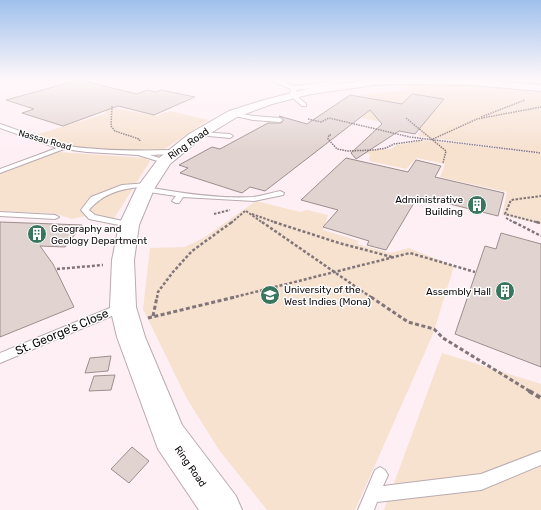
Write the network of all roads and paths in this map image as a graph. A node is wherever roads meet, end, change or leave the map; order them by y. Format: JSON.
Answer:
{"nodes":[{"id":1,"x":268,"y":103,"type":"edge"},
{"id":2,"x":516,"y":103,"type":"edge"},
{"id":3,"x":112,"y":106,"type":"dead end"},
{"id":4,"x":541,"y":106,"type":"edge"},
{"id":5,"x":233,"y":114,"type":"junction"},
{"id":6,"x":406,"y":118,"type":"dead end"},
{"id":7,"x":308,"y":119,"type":"dead end"},
{"id":8,"x":477,"y":119,"type":"junction"},
{"id":9,"x":280,"y":120,"type":"dead end"},
{"id":10,"x":0,"y":126,"type":"edge"},
{"id":11,"x":200,"y":134,"type":"junction"},
{"id":12,"x":331,"y":135,"type":"dead end"},
{"id":13,"x":230,"y":136,"type":"dead end"},
{"id":14,"x":428,"y":139,"type":"junction"},
{"id":15,"x":432,"y":139,"type":"junction"},
{"id":16,"x":64,"y":147,"type":"junction"},
{"id":17,"x":139,"y":153,"type":"junction"},
{"id":18,"x":541,"y":153,"type":"edge"},
{"id":19,"x":169,"y":156,"type":"junction"},
{"id":20,"x":443,"y":163,"type":"dead end"},
{"id":21,"x":0,"y":171,"type":"edge"},
{"id":22,"x":146,"y":187,"type":"junction"},
{"id":23,"x":280,"y":193,"type":"dead end"},
{"id":24,"x":541,"y":196,"type":"edge"},
{"id":25,"x":241,"y":208,"type":"dead end"},
{"id":26,"x":234,"y":209,"type":"dead end"},
{"id":27,"x":247,"y":211,"type":"junction"},
{"id":28,"x":0,"y":214,"type":"edge"},
{"id":29,"x":214,"y":214,"type":"dead end"},
{"id":30,"x":55,"y":217,"type":"dead end"},
{"id":31,"x":506,"y":218,"type":"dead end"},
{"id":32,"x":541,"y":223,"type":"edge"},
{"id":33,"x":129,"y":225,"type":"junction"},
{"id":34,"x":541,"y":236,"type":"edge"},
{"id":35,"x":392,"y":257,"type":"junction"},
{"id":36,"x":106,"y":264,"type":"dead end"},
{"id":37,"x":57,"y":270,"type":"dead end"},
{"id":38,"x":334,"y":271,"type":"junction"},
{"id":39,"x":475,"y":272,"type":"dead end"},
{"id":40,"x":123,"y":307,"type":"junction"},
{"id":41,"x":153,"y":316,"type":"junction"},
{"id":42,"x":146,"y":318,"type":"dead end"},
{"id":43,"x":0,"y":358,"type":"edge"},
{"id":44,"x":541,"y":398,"type":"edge"},
{"id":45,"x":541,"y":458,"type":"edge"},
{"id":46,"x":380,"y":475,"type":"dead end"},
{"id":47,"x":372,"y":495,"type":"junction"},
{"id":48,"x":222,"y":510,"type":"edge"},
{"id":49,"x":366,"y":510,"type":"edge"}],
"edges":[{"from":1,"to":5,"type":"street","name":"Ring Road"},
{"from":2,"to":8,"type":"path"},
{"from":3,"to":17,"type":"path"},
{"from":4,"to":8,"type":"path"},
{"from":5,"to":9,"type":"lane"},
{"from":5,"to":11,"type":"street","name":"Ring Road"},
{"from":6,"to":15,"type":"path"},
{"from":7,"to":14,"type":"path"},
{"from":8,"to":15,"type":"path"},
{"from":10,"to":16,"type":"lane","name":"Nassau Road"},
{"from":11,"to":13,"type":"lane"},
{"from":11,"to":19,"type":"street","name":"Ring Road"},
{"from":12,"to":14,"type":"path"},
{"from":14,"to":15,"type":"path"},
{"from":15,"to":18,"type":"path"},
{"from":15,"to":20,"type":"path"},
{"from":16,"to":17,"type":"lane","name":"Nassau Road"},
{"from":16,"to":21,"type":"lane"},
{"from":17,"to":19,"type":"lane"},
{"from":17,"to":19,"type":"lane"},
{"from":19,"to":22,"type":"street","name":"Ring Road"},
{"from":22,"to":23,"type":"lane"},
{"from":22,"to":33,"type":"street","name":"Ring Road"},
{"from":22,"to":33,"type":"lane"},
{"from":24,"to":32,"type":"path"},
{"from":25,"to":27,"type":"path"},
{"from":26,"to":29,"type":"path"},
{"from":27,"to":35,"type":"path"},
{"from":27,"to":38,"type":"path"},
{"from":27,"to":41,"type":"path"},
{"from":28,"to":30,"type":"lane"},
{"from":31,"to":34,"type":"path"},
{"from":33,"to":40,"type":"street","name":"Ring Road"},
{"from":35,"to":38,"type":"path"},
{"from":35,"to":39,"type":"path"},
{"from":36,"to":37,"type":"path"},
{"from":38,"to":41,"type":"path"},
{"from":38,"to":44,"type":"path"},
{"from":40,"to":43,"type":"lane","name":"St. George's Close"},
{"from":40,"to":48,"type":"street","name":"Ring Road"},
{"from":41,"to":42,"type":"path"},
{"from":45,"to":47,"type":"lane"},
{"from":46,"to":47,"type":"lane"},
{"from":47,"to":49,"type":"lane"}]}
